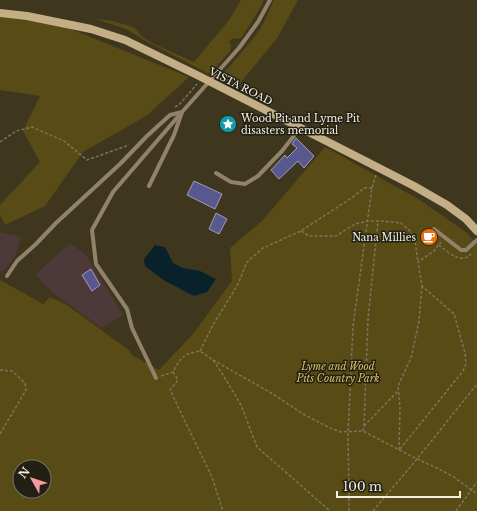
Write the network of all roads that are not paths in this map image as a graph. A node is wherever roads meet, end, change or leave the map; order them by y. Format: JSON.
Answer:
{"nodes":[{"id":1,"x":270,"y":0,"type":"edge"},
{"id":2,"x":0,"y":13,"type":"edge"},
{"id":3,"x":210,"y":82,"type":"junction"},
{"id":4,"x":182,"y":112,"type":"junction"},
{"id":5,"x":301,"y":128,"type":"junction"},
{"id":6,"x":216,"y":174,"type":"dead end"},
{"id":7,"x":150,"y":186,"type":"dead end"},
{"id":8,"x":434,"y":229,"type":"dead end"},
{"id":9,"x":477,"y":231,"type":"edge"},
{"id":10,"x":477,"y":240,"type":"edge"},
{"id":11,"x":6,"y":276,"type":"dead end"},
{"id":12,"x":156,"y":378,"type":"road end"}],
"edges":[{"from":1,"to":3,"type":"lane"},
{"from":2,"to":3,"type":"main road","name":"VISTA ROAD"},
{"from":3,"to":4,"type":"lane"},
{"from":3,"to":5,"type":"main road","name":"VISTA ROAD"},
{"from":4,"to":7,"type":"lane"},
{"from":4,"to":11,"type":"lane"},
{"from":4,"to":12,"type":"lane"},
{"from":5,"to":6,"type":"lane"},
{"from":5,"to":9,"type":"main road","name":"VISTA ROAD"},
{"from":8,"to":10,"type":"lane"}]}
